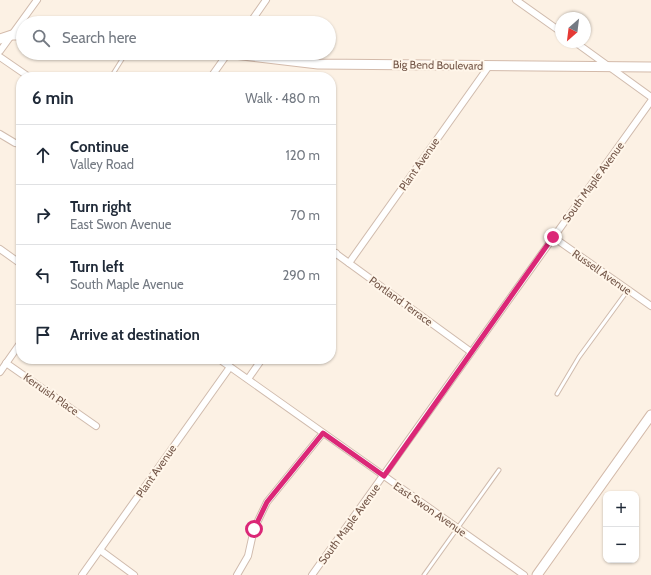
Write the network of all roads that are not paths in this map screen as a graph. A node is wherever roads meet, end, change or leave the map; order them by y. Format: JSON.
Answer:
{"nodes":[{"id":1,"x":36,"y":0,"type":"edge"},
{"id":2,"x":266,"y":0,"type":"edge"},
{"id":3,"x":516,"y":0,"type":"edge"},
{"id":4,"x":25,"y":16,"type":"edge"},
{"id":5,"x":255,"y":16,"type":"edge"},
{"id":6,"x":555,"y":28,"type":"edge"},
{"id":7,"x":16,"y":29,"type":"edge"},
{"id":8,"x":12,"y":35,"type":"junction"},
{"id":9,"x":16,"y":35,"type":"edge"},
{"id":10,"x":0,"y":39,"type":"edge"},
{"id":11,"x":584,"y":48,"type":"edge"},
{"id":12,"x":0,"y":51,"type":"edge"},
{"id":13,"x":0,"y":57,"type":"edge"},
{"id":14,"x":122,"y":60,"type":"edge"},
{"id":15,"x":223,"y":60,"type":"edge"},
{"id":16,"x":285,"y":60,"type":"edge"},
{"id":17,"x":489,"y":66,"type":"junction"},
{"id":18,"x":610,"y":66,"type":"junction"},
{"id":19,"x":651,"y":67,"type":"edge"},
{"id":20,"x":22,"y":72,"type":"edge"},
{"id":21,"x":114,"y":72,"type":"edge"},
{"id":22,"x":215,"y":72,"type":"edge"},
{"id":23,"x":651,"y":97,"type":"edge"},
{"id":24,"x":651,"y":101,"type":"edge"},
{"id":25,"x":0,"y":134,"type":"edge"},
{"id":26,"x":16,"y":143,"type":"edge"},
{"id":27,"x":553,"y":237,"type":"junction"},
{"id":28,"x":0,"y":249,"type":"edge"},
{"id":29,"x":336,"y":253,"type":"edge"},
{"id":30,"x":16,"y":260,"type":"edge"},
{"id":31,"x":349,"y":263,"type":"junction"},
{"id":32,"x":628,"y":290,"type":"junction"},
{"id":33,"x":651,"y":306,"type":"edge"},
{"id":34,"x":16,"y":349,"type":"edge"},
{"id":35,"x":471,"y":352,"type":"junction"},
{"id":36,"x":6,"y":363,"type":"junction"},
{"id":37,"x":226,"y":364,"type":"edge"},
{"id":38,"x":258,"y":364,"type":"edge"},
{"id":39,"x":230,"y":367,"type":"junction"},
{"id":40,"x":0,"y":372,"type":"edge"},
{"id":41,"x":248,"y":378,"type":"junction"},
{"id":42,"x":557,"y":394,"type":"dead end"},
{"id":43,"x":651,"y":416,"type":"edge"},
{"id":44,"x":96,"y":426,"type":"dead end"},
{"id":45,"x":323,"y":433,"type":"junction"},
{"id":46,"x":499,"y":470,"type":"dead end"},
{"id":47,"x":384,"y":476,"type":"junction"},
{"id":48,"x":458,"y":528,"type":"junction"},
{"id":49,"x":100,"y":550,"type":"junction"},
{"id":50,"x":82,"y":575,"type":"edge"},
{"id":51,"x":134,"y":575,"type":"edge"},
{"id":52,"x":237,"y":575,"type":"edge"},
{"id":53,"x":312,"y":575,"type":"edge"},
{"id":54,"x":424,"y":575,"type":"edge"},
{"id":55,"x":524,"y":575,"type":"edge"},
{"id":56,"x":537,"y":575,"type":"edge"}],
"edges":[{"from":1,"to":4,"type":"street"},
{"from":2,"to":5,"type":"street"},
{"from":3,"to":6,"type":"street"},
{"from":7,"to":8,"type":"street"},
{"from":8,"to":9,"type":"main road"},
{"from":8,"to":10,"type":"main road"},
{"from":8,"to":12,"type":"street"},
{"from":11,"to":18,"type":"street"},
{"from":13,"to":20,"type":"street"},
{"from":14,"to":21,"type":"lane"},
{"from":15,"to":22,"type":"street"},
{"from":16,"to":17,"type":"main road","name":"Big Bend Boulevard"},
{"from":17,"to":18,"type":"main road","name":"Big Bend Boulevard"},
{"from":17,"to":31,"type":"street","name":"Plant Avenue"},
{"from":18,"to":19,"type":"main road","name":"Big Bend Boulevard"},
{"from":18,"to":23,"type":"street"},
{"from":24,"to":27,"type":"street","name":"South Maple Avenue"},
{"from":25,"to":26,"type":"street"},
{"from":27,"to":32,"type":"street","name":"Russell Avenue"},
{"from":27,"to":35,"type":"street","name":"South Maple Avenue"},
{"from":28,"to":30,"type":"street"},
{"from":29,"to":31,"type":"street","name":"Portland Terrace"},
{"from":31,"to":35,"type":"street","name":"Portland Terrace"},
{"from":32,"to":33,"type":"street","name":"Russell Avenue"},
{"from":32,"to":42,"type":"lane"},
{"from":34,"to":36,"type":"street"},
{"from":35,"to":47,"type":"street","name":"South Maple Avenue"},
{"from":36,"to":40,"type":"street"},
{"from":36,"to":44,"type":"street","name":"Kerruish Place"},
{"from":37,"to":39,"type":"street","name":"East Swon Avenue"},
{"from":38,"to":41,"type":"street"},
{"from":39,"to":41,"type":"street","name":"East Swon Avenue"},
{"from":39,"to":49,"type":"street","name":"Plant Avenue"},
{"from":41,"to":45,"type":"street","name":"East Swon Avenue"},
{"from":43,"to":56,"type":"main road"},
{"from":45,"to":47,"type":"street","name":"East Swon Avenue"},
{"from":45,"to":52,"type":"street"},
{"from":46,"to":48,"type":"lane"},
{"from":47,"to":48,"type":"street","name":"East Swon Avenue"},
{"from":47,"to":53,"type":"street","name":"South Maple Avenue"},
{"from":48,"to":54,"type":"lane"},
{"from":48,"to":55,"type":"street","name":"East Swon Avenue"},
{"from":49,"to":50,"type":"street","name":"Plant Avenue"},
{"from":49,"to":51,"type":"street"}]}
